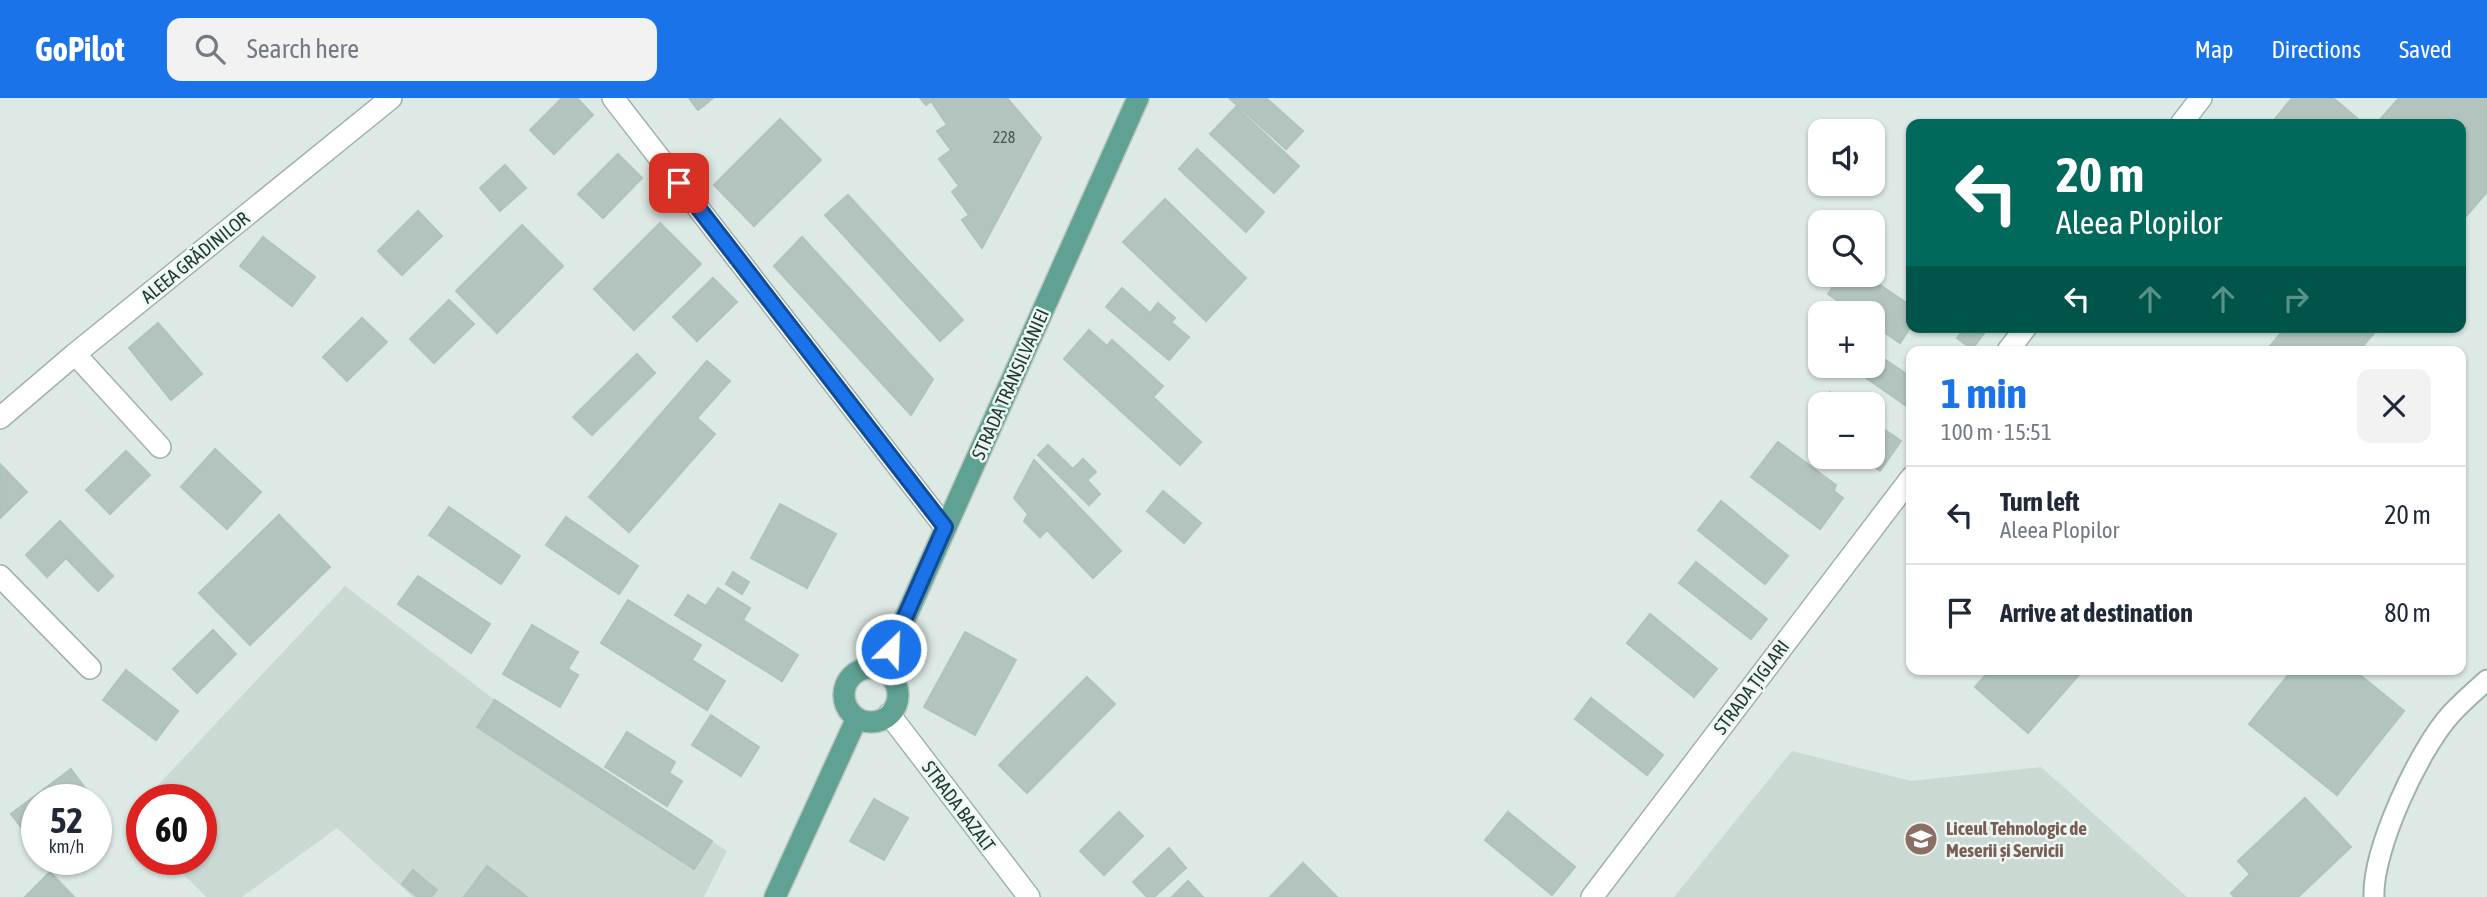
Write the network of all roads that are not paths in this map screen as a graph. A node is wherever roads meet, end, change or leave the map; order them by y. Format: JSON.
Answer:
{"nodes":[{"id":1,"x":391,"y":98,"type":"edge"},
{"id":2,"x":613,"y":98,"type":"edge"},
{"id":3,"x":1139,"y":98,"type":"edge"},
{"id":4,"x":2201,"y":98,"type":"edge"},
{"id":5,"x":2185,"y":119,"type":"edge"},
{"id":6,"x":75,"y":354,"type":"junction"},
{"id":7,"x":0,"y":418,"type":"edge"},
{"id":8,"x":160,"y":447,"type":"dead end"},
{"id":9,"x":1906,"y":485,"type":"edge"},
{"id":10,"x":945,"y":527,"type":"junction"},
{"id":11,"x":0,"y":576,"type":"edge"},
{"id":12,"x":90,"y":668,"type":"dead end"},
{"id":13,"x":882,"y":670,"type":"junction"},
{"id":14,"x":2487,"y":680,"type":"edge"},
{"id":15,"x":889,"y":714,"type":"junction"},
{"id":16,"x":857,"y":718,"type":"junction"},
{"id":17,"x":775,"y":897,"type":"edge"},
{"id":18,"x":1029,"y":897,"type":"edge"},
{"id":19,"x":1592,"y":897,"type":"edge"},
{"id":20,"x":2374,"y":897,"type":"edge"}],
"edges":[{"from":1,"to":6,"type":"street","name":"ALEEA GRĂDINILOR"},
{"from":2,"to":10,"type":"street"},
{"from":3,"to":10,"type":"main road","name":"STRADA TRANSILVANIEI"},
{"from":4,"to":5,"type":"street"},
{"from":6,"to":7,"type":"street","name":"ALEEA GRĂDINILOR"},
{"from":6,"to":8,"type":"street"},
{"from":9,"to":19,"type":"street","name":"STRADA ȚIGLARI"},
{"from":10,"to":13,"type":"main road","name":"STRADA TRANSILVANIEI"},
{"from":11,"to":12,"type":"street"},
{"from":13,"to":15,"type":"main road"},
{"from":13,"to":16,"type":"main road"},
{"from":14,"to":20,"type":"lane"},
{"from":15,"to":16,"type":"main road"},
{"from":15,"to":18,"type":"street","name":"STRADA BAZALT"},
{"from":16,"to":17,"type":"main road"}]}
